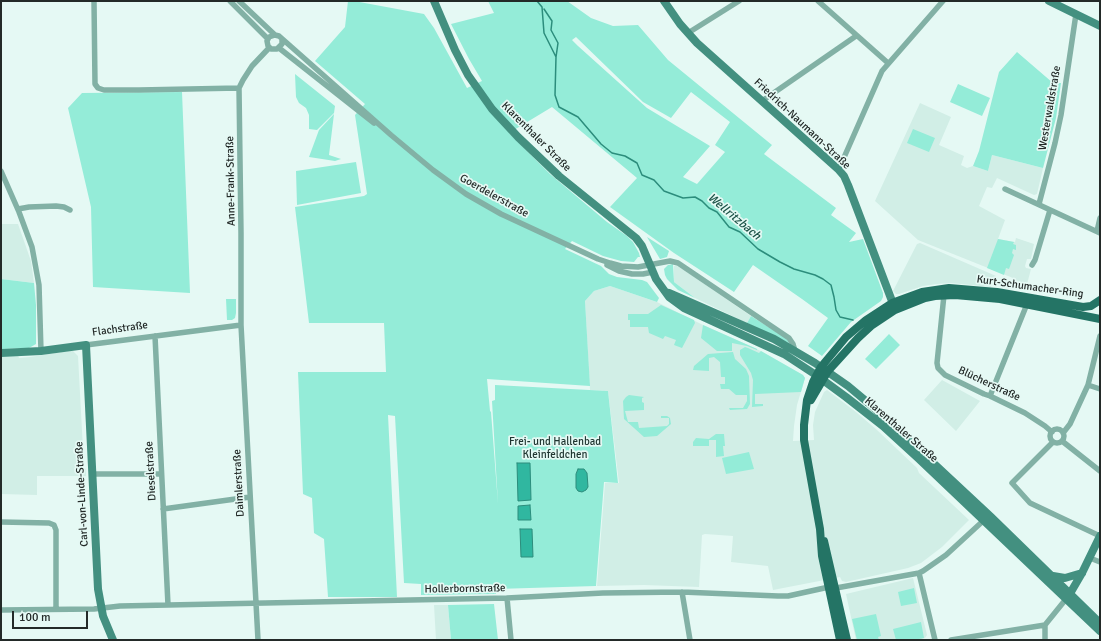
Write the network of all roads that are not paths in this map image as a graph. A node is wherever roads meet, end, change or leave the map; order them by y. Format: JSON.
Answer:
{"nodes":[{"id":1,"x":94,"y":1,"type":"edge"},
{"id":2,"x":230,"y":1,"type":"edge"},
{"id":3,"x":239,"y":1,"type":"edge"},
{"id":4,"x":434,"y":1,"type":"edge"},
{"id":5,"x":664,"y":1,"type":"edge"},
{"id":6,"x":738,"y":1,"type":"edge"},
{"id":7,"x":818,"y":1,"type":"edge"},
{"id":8,"x":943,"y":1,"type":"edge"},
{"id":9,"x":1049,"y":1,"type":"edge"},
{"id":10,"x":1076,"y":14,"type":"junction"},
{"id":11,"x":1100,"y":26,"type":"edge"},
{"id":12,"x":688,"y":33,"type":"junction"},
{"id":13,"x":275,"y":35,"type":"junction"},
{"id":14,"x":856,"y":36,"type":"junction"},
{"id":15,"x":268,"y":39,"type":"junction"},
{"id":16,"x":282,"y":40,"type":"junction"},
{"id":17,"x":269,"y":48,"type":"junction"},
{"id":18,"x":279,"y":48,"type":"junction"},
{"id":19,"x":888,"y":63,"type":"junction"},
{"id":20,"x":239,"y":88,"type":"junction"},
{"id":21,"x":762,"y":101,"type":"junction"},
{"id":22,"x":391,"y":135,"type":"junction"},
{"id":23,"x":838,"y":169,"type":"junction"},
{"id":24,"x":1,"y":171,"type":"edge"},
{"id":25,"x":1005,"y":189,"type":"dead end"},
{"id":26,"x":1039,"y":204,"type":"junction"},
{"id":27,"x":18,"y":210,"type":"junction"},
{"id":28,"x":70,"y":210,"type":"dead end"},
{"id":29,"x":1050,"y":210,"type":"junction"},
{"id":30,"x":1100,"y":218,"type":"edge"},
{"id":31,"x":1098,"y":232,"type":"edge"},
{"id":32,"x":1032,"y":265,"type":"dead end"},
{"id":33,"x":651,"y":269,"type":"junction"},
{"id":34,"x":660,"y":286,"type":"junction"},
{"id":35,"x":944,"y":295,"type":"junction"},
{"id":36,"x":1100,"y":300,"type":"edge"},
{"id":37,"x":1027,"y":304,"type":"junction"},
{"id":38,"x":894,"y":307,"type":"junction"},
{"id":39,"x":1100,"y":319,"type":"edge"},
{"id":40,"x":241,"y":325,"type":"junction"},
{"id":41,"x":155,"y":336,"type":"junction"},
{"id":42,"x":1100,"y":336,"type":"edge"},
{"id":43,"x":86,"y":345,"type":"junction"},
{"id":44,"x":41,"y":351,"type":"junction"},
{"id":45,"x":795,"y":351,"type":"junction"},
{"id":46,"x":1,"y":353,"type":"edge"},
{"id":47,"x":824,"y":369,"type":"junction"},
{"id":48,"x":819,"y":377,"type":"junction"},
{"id":49,"x":1088,"y":385,"type":"junction"},
{"id":50,"x":1100,"y":389,"type":"edge"},
{"id":51,"x":990,"y":396,"type":"junction"},
{"id":52,"x":1052,"y":432,"type":"junction"},
{"id":53,"x":1063,"y":433,"type":"junction"},
{"id":54,"x":1062,"y":441,"type":"junction"},
{"id":55,"x":1053,"y":442,"type":"junction"},
{"id":56,"x":1100,"y":471,"type":"edge"},
{"id":57,"x":92,"y":474,"type":"junction"},
{"id":58,"x":161,"y":474,"type":"junction"},
{"id":59,"x":250,"y":497,"type":"junction"},
{"id":60,"x":163,"y":509,"type":"junction"},
{"id":61,"x":983,"y":520,"type":"junction"},
{"id":62,"x":994,"y":520,"type":"junction"},
{"id":63,"x":1,"y":522,"type":"edge"},
{"id":64,"x":1100,"y":536,"type":"edge"},
{"id":65,"x":1090,"y":558,"type":"junction"},
{"id":66,"x":1100,"y":562,"type":"edge"},
{"id":67,"x":918,"y":573,"type":"junction"},
{"id":68,"x":1082,"y":573,"type":"junction"},
{"id":69,"x":1053,"y":576,"type":"junction"},
{"id":70,"x":832,"y":588,"type":"junction"},
{"id":71,"x":682,"y":592,"type":"junction"},
{"id":72,"x":1068,"y":596,"type":"junction"},
{"id":73,"x":507,"y":598,"type":"junction"},
{"id":74,"x":256,"y":603,"type":"junction"},
{"id":75,"x":168,"y":605,"type":"junction"},
{"id":76,"x":101,"y":608,"type":"junction"},
{"id":77,"x":56,"y":609,"type":"junction"},
{"id":78,"x":1,"y":610,"type":"edge"},
{"id":79,"x":1100,"y":623,"type":"edge"},
{"id":80,"x":1044,"y":625,"type":"junction"},
{"id":81,"x":1100,"y":632,"type":"edge"},
{"id":82,"x":113,"y":640,"type":"edge"},
{"id":83,"x":258,"y":640,"type":"edge"},
{"id":84,"x":510,"y":640,"type":"edge"},
{"id":85,"x":690,"y":640,"type":"edge"},
{"id":86,"x":840,"y":640,"type":"edge"},
{"id":87,"x":847,"y":640,"type":"edge"},
{"id":88,"x":935,"y":640,"type":"edge"},
{"id":89,"x":951,"y":640,"type":"edge"},
{"id":90,"x":1045,"y":640,"type":"edge"}],
"edges":[{"from":1,"to":20,"type":"street"},
{"from":2,"to":15,"type":"street"},
{"from":3,"to":13,"type":"street","name":"Goerdelerstraße"},
{"from":4,"to":33,"type":"main road","name":"Klarenthaler Straße"},
{"from":5,"to":12,"type":"main road","name":"Friedrich-Naumann-Straße"},
{"from":6,"to":12,"type":"street"},
{"from":7,"to":14,"type":"street"},
{"from":8,"to":19,"type":"street"},
{"from":9,"to":10,"type":"main road"},
{"from":10,"to":11,"type":"main road"},
{"from":10,"to":26,"type":"street","name":"Westerwaldstraße"},
{"from":12,"to":21,"type":"main road","name":"Friedrich-Naumann-Straße"},
{"from":13,"to":15,"type":"street"},
{"from":13,"to":16,"type":"street","name":"Goerdelerstraße"},
{"from":14,"to":19,"type":"street"},
{"from":14,"to":21,"type":"street"},
{"from":15,"to":17,"type":"street"},
{"from":16,"to":18,"type":"street"},
{"from":16,"to":22,"type":"street","name":"Goerdelerstraße"},
{"from":17,"to":18,"type":"street"},
{"from":17,"to":20,"type":"street"},
{"from":18,"to":22,"type":"street","name":"Goerdelerstraße"},
{"from":19,"to":23,"type":"street"},
{"from":20,"to":40,"type":"street","name":"Anne-Frank-Straße"},
{"from":21,"to":23,"type":"main road","name":"Friedrich-Naumann-Straße"},
{"from":22,"to":33,"type":"street","name":"Goerdelerstraße"},
{"from":23,"to":38,"type":"main road","name":"Friedrich-Naumann-Straße"},
{"from":24,"to":27,"type":"street"},
{"from":25,"to":26,"type":"street"},
{"from":26,"to":29,"type":"street"},
{"from":27,"to":28,"type":"street"},
{"from":27,"to":44,"type":"street"},
{"from":29,"to":31,"type":"street"},
{"from":29,"to":32,"type":"street"},
{"from":30,"to":31,"type":"street"},
{"from":33,"to":34,"type":"main road","name":"Klarenthaler Straße"},
{"from":33,"to":45,"type":"street","name":"Klarenthaler Straße"},
{"from":34,"to":45,"type":"main road","name":"Klarenthaler Straße"},
{"from":34,"to":48,"type":"main road","name":"Klarenthaler Straße"},
{"from":35,"to":37,"type":"main road","name":"Kurt-Schumacher-Ring"},
{"from":35,"to":38,"type":"main road","name":"Kurt-Schumacher-Ring"},
{"from":35,"to":51,"type":"street","name":"Blücherstraße"},
{"from":36,"to":38,"type":"main road","name":"Kurt-Schumacher-Ring"},
{"from":37,"to":39,"type":"main road","name":"Kurt-Schumacher-Ring"},
{"from":37,"to":51,"type":"street"},
{"from":38,"to":47,"type":"main road","name":"Kurt-Schumacher-Ring"},
{"from":40,"to":41,"type":"street","name":"Flachstraße"},
{"from":40,"to":59,"type":"street","name":"Daimlerstraße"},
{"from":41,"to":43,"type":"street","name":"Flachstraße"},
{"from":41,"to":58,"type":"street","name":"Dieselstraße"},
{"from":42,"to":49,"type":"street"},
{"from":43,"to":44,"type":"main road","name":"Flachstraße"},
{"from":43,"to":57,"type":"main road","name":"Carl-von-Linde-Straße"},
{"from":44,"to":46,"type":"main road","name":"Flachstraße"},
{"from":45,"to":47,"type":"main road","name":"Klarenthaler Straße"},
{"from":47,"to":48,"type":"main road","name":"Kurt-Schumacher-Ring"},
{"from":47,"to":62,"type":"main road","name":"Klarenthaler Straße"},
{"from":48,"to":61,"type":"main road","name":"Klarenthaler Straße"},
{"from":48,"to":70,"type":"main road","name":"Kurt-Schumacher-Ring"},
{"from":49,"to":50,"type":"street"},
{"from":49,"to":53,"type":"street"},
{"from":51,"to":52,"type":"street","name":"Blücherstraße"},
{"from":52,"to":53,"type":"street"},
{"from":52,"to":55,"type":"street"},
{"from":53,"to":54,"type":"street"},
{"from":54,"to":55,"type":"street"},
{"from":54,"to":56,"type":"street"},
{"from":55,"to":64,"type":"street"},
{"from":57,"to":58,"type":"street"},
{"from":57,"to":76,"type":"main road","name":"Carl-von-Linde-Straße"},
{"from":58,"to":60,"type":"street","name":"Dieselstraße"},
{"from":59,"to":60,"type":"street"},
{"from":59,"to":74,"type":"street","name":"Daimlerstraße"},
{"from":60,"to":75,"type":"street","name":"Dieselstraße"},
{"from":61,"to":62,"type":"street"},
{"from":61,"to":67,"type":"street"},
{"from":61,"to":72,"type":"main road","name":"Klarenthaler Straße"},
{"from":62,"to":69,"type":"main road","name":"Klarenthaler Straße"},
{"from":63,"to":77,"type":"street"},
{"from":64,"to":65,"type":"main road"},
{"from":65,"to":66,"type":"street"},
{"from":65,"to":68,"type":"main road"},
{"from":67,"to":70,"type":"street","name":"Hollerbornstraße"},
{"from":67,"to":88,"type":"street"},
{"from":68,"to":69,"type":"main road"},
{"from":68,"to":72,"type":"main road"},
{"from":69,"to":72,"type":"main road","name":"Klarenthaler Straße"},
{"from":70,"to":71,"type":"street","name":"Hollerbornstraße"},
{"from":70,"to":86,"type":"main road","name":"Kurt-Schumacher-Ring"},
{"from":70,"to":87,"type":"main road","name":"Kurt-Schumacher-Ring"},
{"from":71,"to":73,"type":"street","name":"Hollerbornstraße"},
{"from":71,"to":85,"type":"street"},
{"from":72,"to":79,"type":"main road","name":"Klarenthaler Straße"},
{"from":72,"to":80,"type":"street"},
{"from":72,"to":81,"type":"main road","name":"Klarenthaler Straße"},
{"from":73,"to":74,"type":"street","name":"Hollerbornstraße"},
{"from":73,"to":84,"type":"street"},
{"from":74,"to":75,"type":"street","name":"Hollerbornstraße"},
{"from":74,"to":83,"type":"street","name":"Daimlerstraße"},
{"from":75,"to":76,"type":"street","name":"Hollerbornstraße"},
{"from":76,"to":77,"type":"street","name":"Hollerbornstraße"},
{"from":76,"to":82,"type":"main road","name":"Carl-von-Linde-Straße"},
{"from":77,"to":78,"type":"street","name":"Hollerbornstraße"},
{"from":80,"to":89,"type":"street"},
{"from":80,"to":90,"type":"street"}]}
